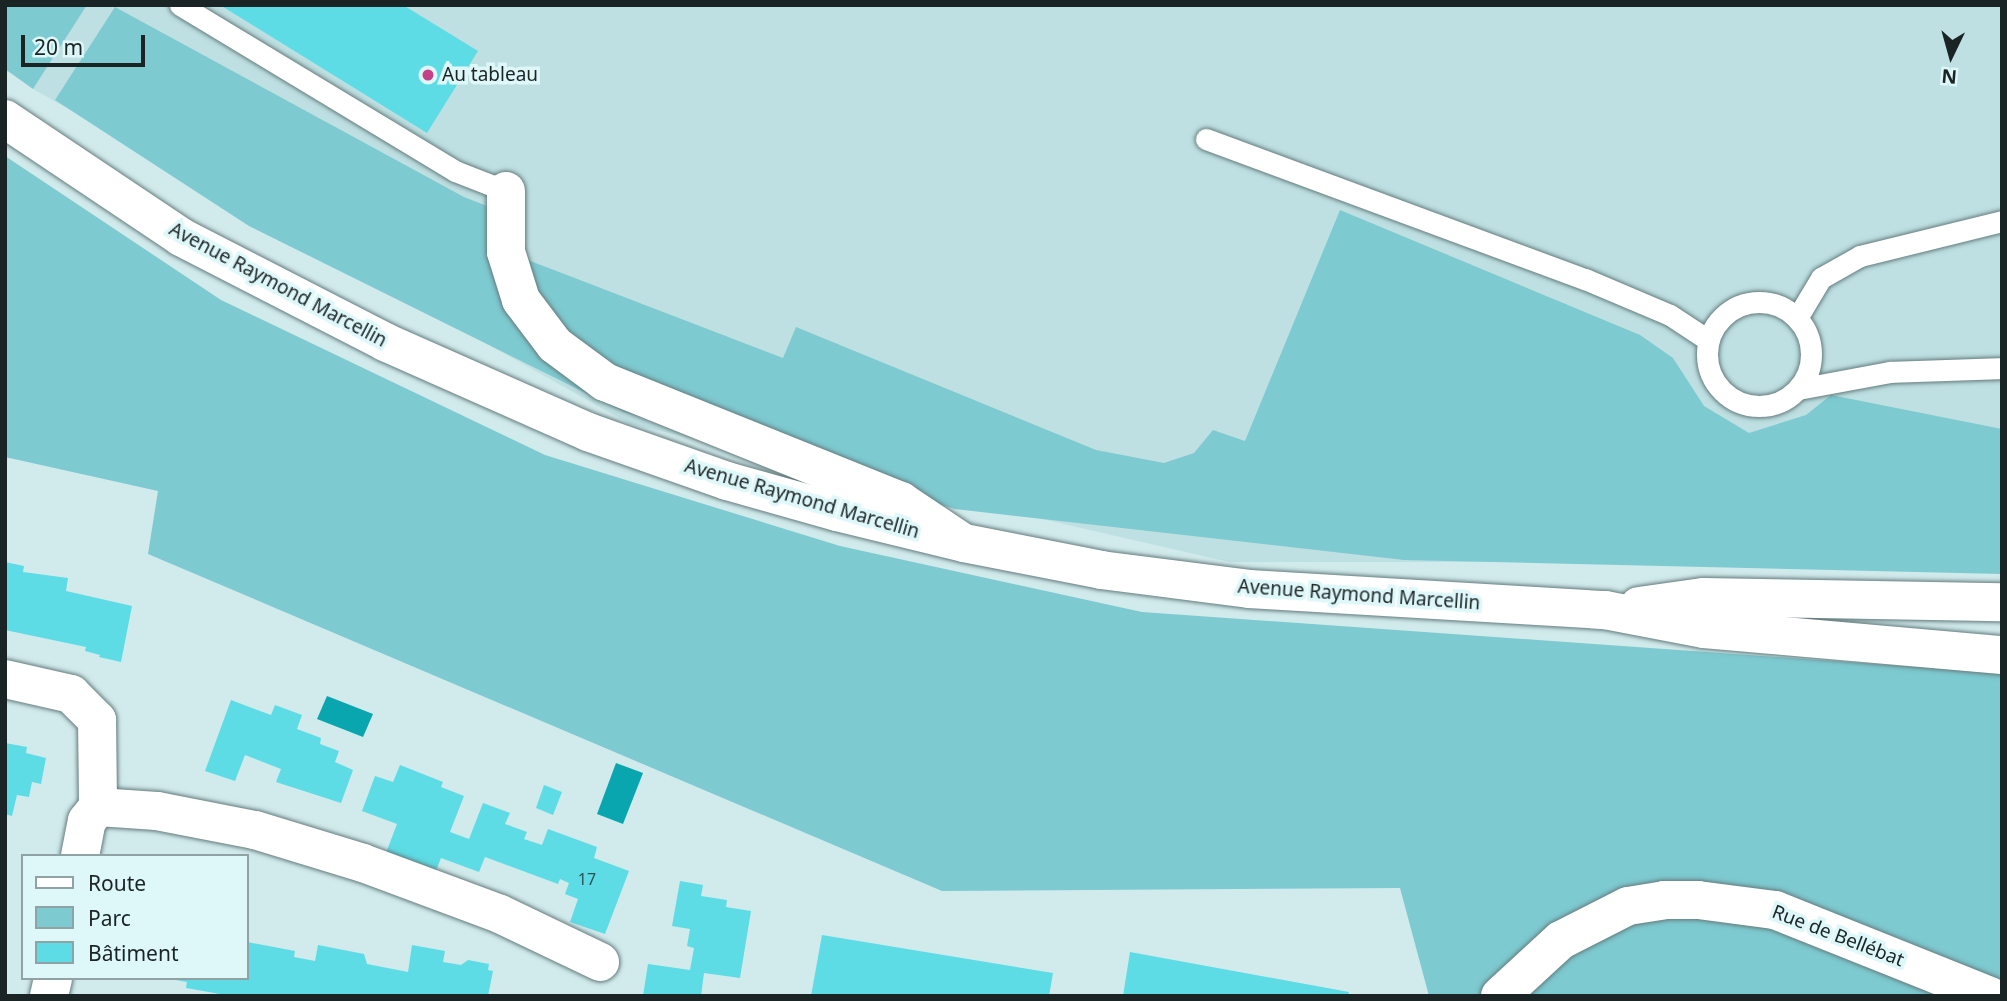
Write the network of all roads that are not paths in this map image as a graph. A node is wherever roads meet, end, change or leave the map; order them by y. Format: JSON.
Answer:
{"nodes":[{"id":1,"x":180,"y":5,"type":"edge"},
{"id":2,"x":18,"y":128,"type":"edge"},
{"id":3,"x":1206,"y":139,"type":"dead end"},
{"id":4,"x":506,"y":191,"type":"joint"},
{"id":5,"x":2002,"y":221,"type":"edge"},
{"id":6,"x":1797,"y":318,"type":"junction"},
{"id":7,"x":1708,"y":340,"type":"junction"},
{"id":8,"x":2002,"y":368,"type":"edge"},
{"id":9,"x":1798,"y":388,"type":"junction"},
{"id":10,"x":964,"y":543,"type":"junction"},
{"id":11,"x":2002,"y":602,"type":"edge"},
{"id":12,"x":1605,"y":610,"type":"junction"},
{"id":13,"x":2002,"y":655,"type":"edge"},
{"id":14,"x":5,"y":679,"type":"edge"},
{"id":15,"x":98,"y":807,"type":"junction"},
{"id":16,"x":80,"y":854,"type":"edge"},
{"id":17,"x":600,"y":962,"type":"dead end"},
{"id":18,"x":1500,"y":996,"type":"edge"},
{"id":19,"x":1990,"y":996,"type":"edge"}],
"edges":[{"from":1,"to":4,"type":"lane"},
{"from":2,"to":10,"type":"main road","name":"Avenue Raymond Marcellin"},
{"from":3,"to":7,"type":"lane"},
{"from":4,"to":10,"type":"main road"},
{"from":5,"to":6,"type":"lane"},
{"from":6,"to":7,"type":"lane"},
{"from":6,"to":9,"type":"lane"},
{"from":7,"to":9,"type":"lane"},
{"from":8,"to":9,"type":"lane"},
{"from":10,"to":12,"type":"main road","name":"Avenue Raymond Marcellin"},
{"from":11,"to":12,"type":"main road","name":"Avenue Raymond Marcellin"},
{"from":12,"to":13,"type":"main road","name":"Avenue Raymond Marcellin"},
{"from":14,"to":15,"type":"main road"},
{"from":15,"to":16,"type":"main road"},
{"from":15,"to":17,"type":"main road"},
{"from":18,"to":19,"type":"main road","name":"Rue de Bellébat"}]}
